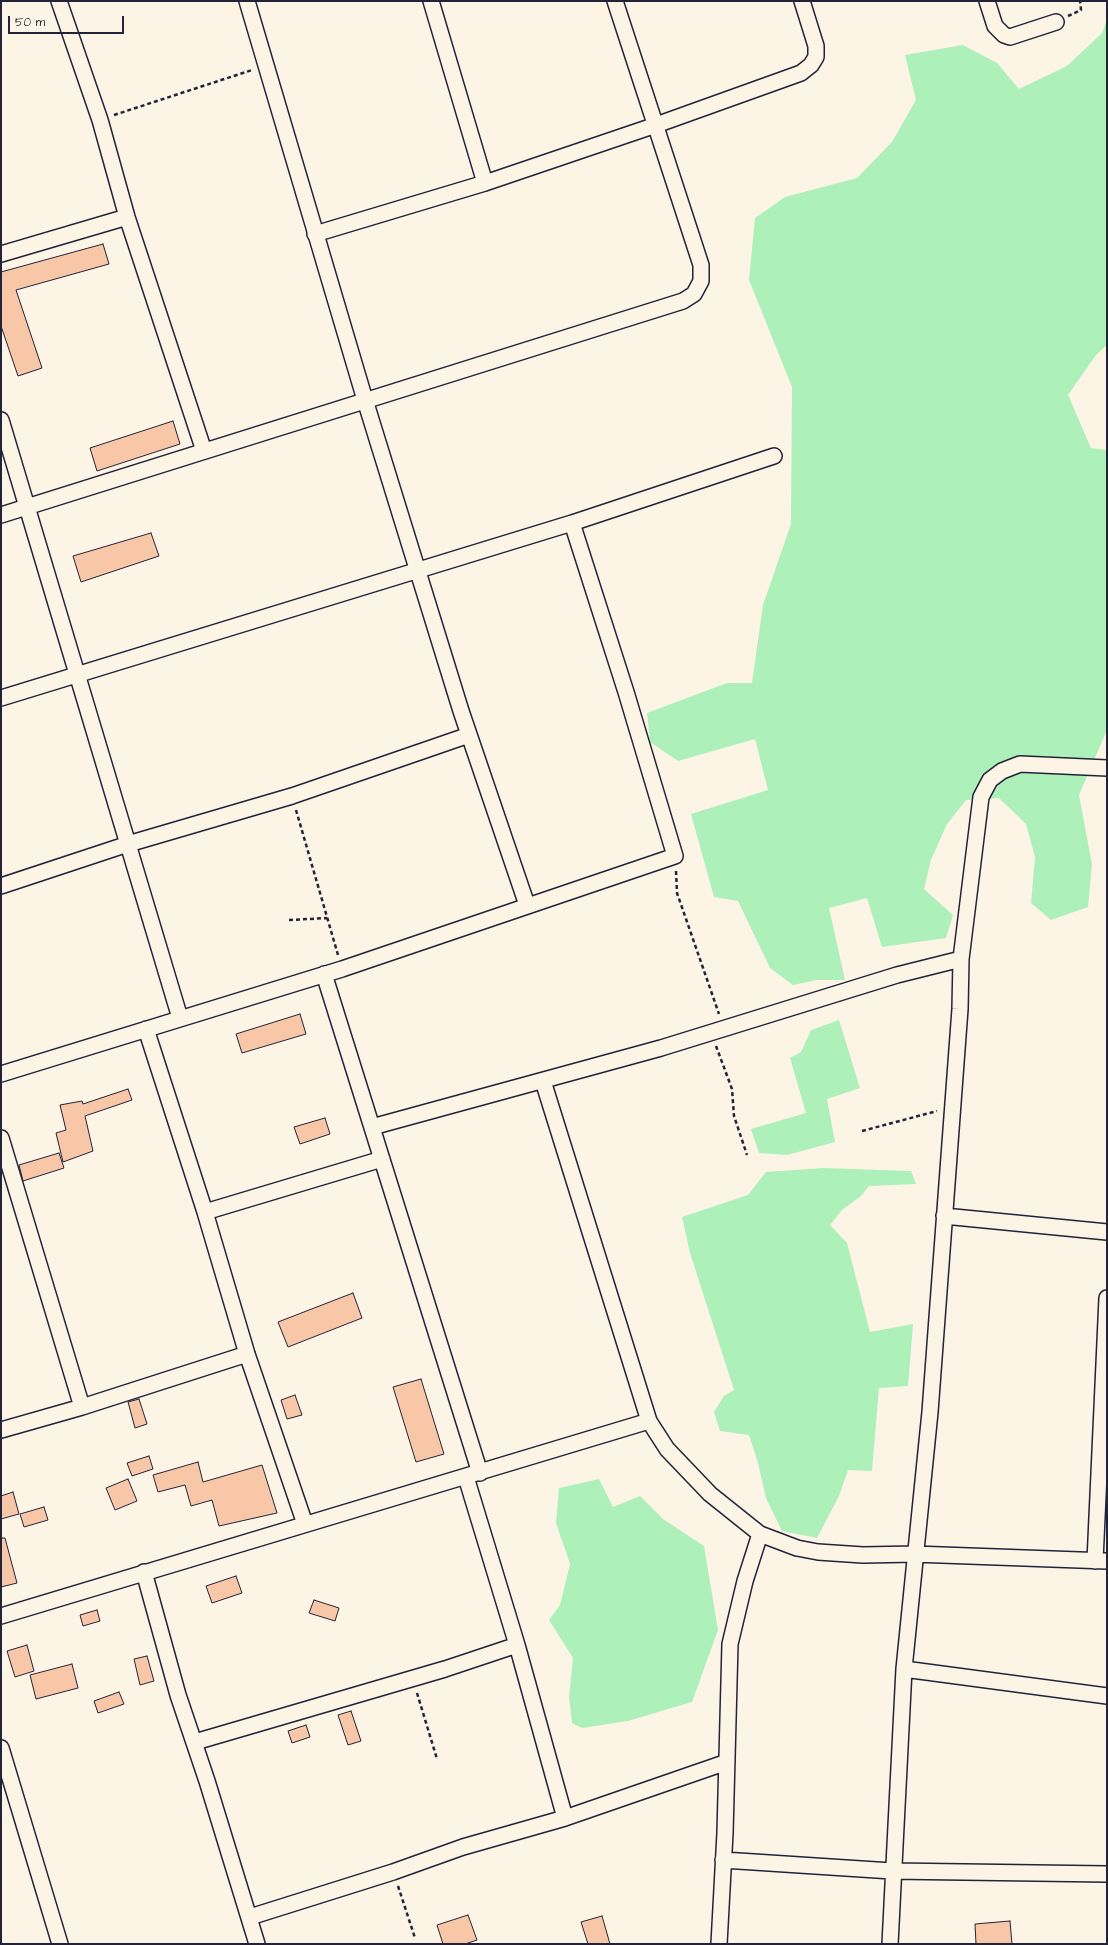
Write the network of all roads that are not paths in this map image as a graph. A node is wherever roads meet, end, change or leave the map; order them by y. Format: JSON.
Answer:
{"nodes":[{"id":1,"x":59,"y":1,"type":"edge"},
{"id":2,"x":247,"y":1,"type":"edge"},
{"id":3,"x":431,"y":1,"type":"edge"},
{"id":4,"x":615,"y":1,"type":"edge"},
{"id":5,"x":802,"y":1,"type":"edge"},
{"id":6,"x":988,"y":1,"type":"edge"},
{"id":7,"x":1056,"y":22,"type":"road end"},
{"id":8,"x":656,"y":125,"type":"junction"},
{"id":9,"x":485,"y":183,"type":"junction"},
{"id":10,"x":127,"y":217,"type":"junction"},
{"id":11,"x":315,"y":234,"type":"junction"},
{"id":12,"x":1,"y":254,"type":"edge"},
{"id":13,"x":365,"y":400,"type":"junction"},
{"id":14,"x":1,"y":420,"type":"edge"},
{"id":15,"x":204,"y":450,"type":"junction"},
{"id":16,"x":774,"y":456,"type":"dead end"},
{"id":17,"x":27,"y":507,"type":"junction"},
{"id":18,"x":1,"y":515,"type":"edge"},
{"id":19,"x":572,"y":523,"type":"junction"},
{"id":20,"x":417,"y":569,"type":"junction"},
{"id":21,"x":78,"y":673,"type":"junction"},
{"id":22,"x":1,"y":698,"type":"edge"},
{"id":23,"x":469,"y":735,"type":"junction"},
{"id":24,"x":1107,"y":768,"type":"edge"},
{"id":25,"x":128,"y":844,"type":"junction"},
{"id":26,"x":1,"y":886,"type":"edge"},
{"id":27,"x":527,"y":905,"type":"junction"},
{"id":28,"x":961,"y":958,"type":"junction"},
{"id":29,"x":324,"y":974,"type":"junction"},
{"id":30,"x":180,"y":1018,"type":"junction"},
{"id":31,"x":146,"y":1029,"type":"junction"},
{"id":32,"x":1,"y":1074,"type":"edge"},
{"id":33,"x":544,"y":1081,"type":"junction"},
{"id":34,"x":372,"y":1127,"type":"junction"},
{"id":35,"x":1,"y":1138,"type":"edge"},
{"id":36,"x":382,"y":1159,"type":"junction"},
{"id":37,"x":205,"y":1212,"type":"junction"},
{"id":38,"x":944,"y":1216,"type":"junction"},
{"id":39,"x":1107,"y":1232,"type":"edge"},
{"id":40,"x":1107,"y":1298,"type":"edge"},
{"id":41,"x":247,"y":1354,"type":"junction"},
{"id":42,"x":82,"y":1407,"type":"junction"},
{"id":43,"x":649,"y":1421,"type":"junction"},
{"id":44,"x":1,"y":1430,"type":"edge"},
{"id":45,"x":473,"y":1475,"type":"junction"},
{"id":46,"x":305,"y":1524,"type":"junction"},
{"id":47,"x":760,"y":1534,"type":"junction"},
{"id":48,"x":914,"y":1554,"type":"junction"},
{"id":49,"x":1101,"y":1561,"type":"edge"},
{"id":50,"x":144,"y":1572,"type":"junction"},
{"id":51,"x":1,"y":1616,"type":"edge"},
{"id":52,"x":517,"y":1645,"type":"junction"},
{"id":53,"x":904,"y":1669,"type":"junction"},
{"id":54,"x":1107,"y":1696,"type":"edge"},
{"id":55,"x":194,"y":1742,"type":"junction"},
{"id":56,"x":1,"y":1748,"type":"edge"},
{"id":57,"x":727,"y":1762,"type":"junction"},
{"id":58,"x":565,"y":1818,"type":"junction"},
{"id":59,"x":723,"y":1860,"type":"junction"},
{"id":60,"x":892,"y":1871,"type":"junction"},
{"id":61,"x":1107,"y":1874,"type":"edge"},
{"id":62,"x":250,"y":1917,"type":"junction"},
{"id":63,"x":60,"y":1944,"type":"edge"},
{"id":64,"x":257,"y":1944,"type":"edge"},
{"id":65,"x":719,"y":1944,"type":"edge"},
{"id":66,"x":890,"y":1944,"type":"edge"}],
"edges":[{"from":1,"to":10,"type":"street"},
{"from":2,"to":11,"type":"street"},
{"from":3,"to":9,"type":"street"},
{"from":4,"to":8,"type":"street"},
{"from":5,"to":8,"type":"street"},
{"from":6,"to":7,"type":"street"},
{"from":8,"to":9,"type":"street"},
{"from":8,"to":13,"type":"street"},
{"from":9,"to":11,"type":"street"},
{"from":10,"to":12,"type":"street"},
{"from":10,"to":15,"type":"street"},
{"from":11,"to":13,"type":"street"},
{"from":13,"to":15,"type":"street"},
{"from":13,"to":20,"type":"street"},
{"from":14,"to":17,"type":"street"},
{"from":15,"to":17,"type":"street"},
{"from":16,"to":19,"type":"street"},
{"from":17,"to":18,"type":"street"},
{"from":17,"to":21,"type":"street"},
{"from":19,"to":20,"type":"street"},
{"from":19,"to":27,"type":"street"},
{"from":20,"to":21,"type":"street"},
{"from":20,"to":23,"type":"street"},
{"from":21,"to":22,"type":"street"},
{"from":21,"to":25,"type":"street"},
{"from":23,"to":25,"type":"street"},
{"from":23,"to":27,"type":"street"},
{"from":24,"to":28,"type":"street"},
{"from":25,"to":26,"type":"street"},
{"from":25,"to":30,"type":"street"},
{"from":27,"to":29,"type":"street"},
{"from":28,"to":33,"type":"street"},
{"from":28,"to":38,"type":"street"},
{"from":29,"to":30,"type":"street"},
{"from":29,"to":34,"type":"street"},
{"from":30,"to":31,"type":"street"},
{"from":31,"to":32,"type":"street"},
{"from":31,"to":37,"type":"street"},
{"from":33,"to":34,"type":"street"},
{"from":33,"to":43,"type":"street"},
{"from":34,"to":36,"type":"street"},
{"from":35,"to":42,"type":"street"},
{"from":36,"to":37,"type":"street"},
{"from":36,"to":45,"type":"street"},
{"from":37,"to":41,"type":"street"},
{"from":38,"to":39,"type":"street"},
{"from":38,"to":48,"type":"street"},
{"from":40,"to":49,"type":"street"},
{"from":41,"to":42,"type":"street"},
{"from":41,"to":46,"type":"street"},
{"from":42,"to":44,"type":"street"},
{"from":43,"to":45,"type":"street"},
{"from":43,"to":47,"type":"street"},
{"from":45,"to":46,"type":"street"},
{"from":45,"to":52,"type":"street"},
{"from":46,"to":50,"type":"street"},
{"from":47,"to":48,"type":"street"},
{"from":47,"to":57,"type":"street"},
{"from":48,"to":49,"type":"street"},
{"from":48,"to":53,"type":"street"},
{"from":50,"to":51,"type":"street"},
{"from":50,"to":55,"type":"street"},
{"from":52,"to":55,"type":"street"},
{"from":52,"to":58,"type":"street"},
{"from":53,"to":54,"type":"street"},
{"from":53,"to":60,"type":"street"},
{"from":55,"to":62,"type":"street"},
{"from":56,"to":63,"type":"street"},
{"from":57,"to":58,"type":"street"},
{"from":57,"to":59,"type":"street"},
{"from":58,"to":62,"type":"street"},
{"from":59,"to":60,"type":"street"},
{"from":59,"to":65,"type":"street"},
{"from":60,"to":61,"type":"street"},
{"from":60,"to":66,"type":"street"},
{"from":62,"to":64,"type":"street"}]}
